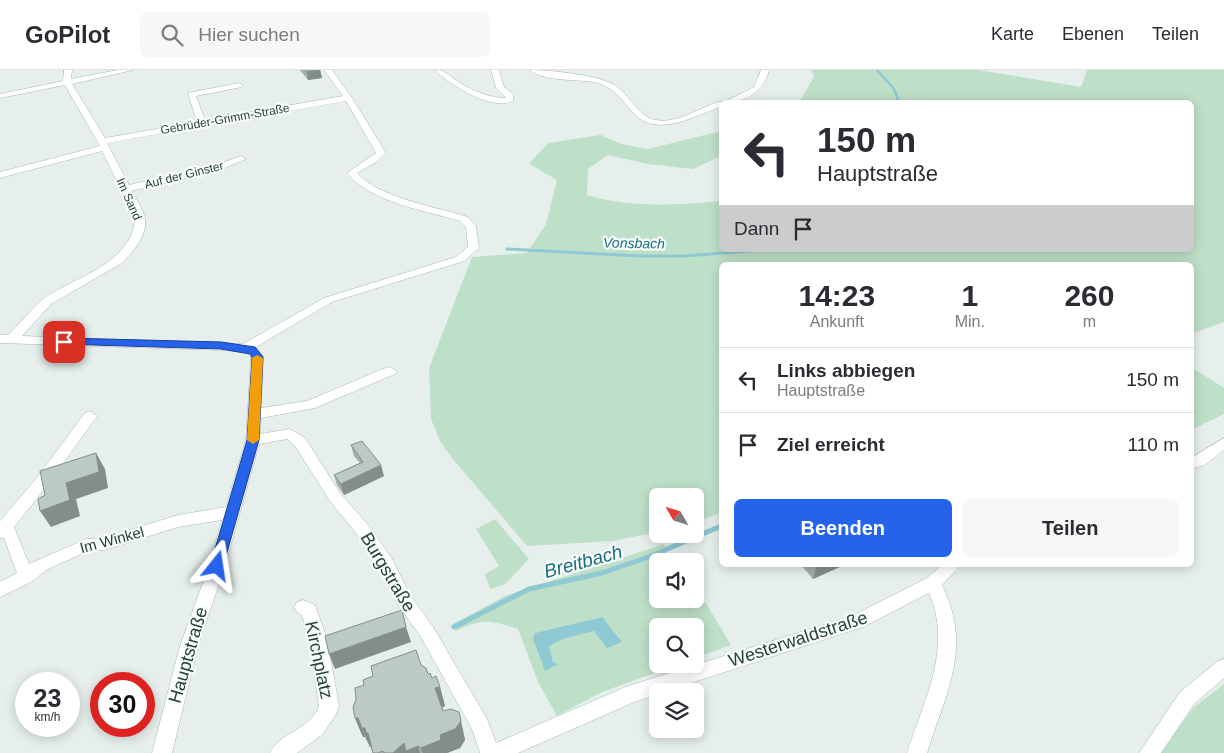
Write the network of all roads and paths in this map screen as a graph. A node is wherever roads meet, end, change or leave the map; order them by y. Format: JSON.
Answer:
{"nodes":[{"id":1,"x":68,"y":70,"type":"edge"},
{"id":2,"x":129,"y":70,"type":"edge"},
{"id":3,"x":328,"y":70,"type":"edge"},
{"id":4,"x":440,"y":70,"type":"edge"},
{"id":5,"x":495,"y":70,"type":"edge"},
{"id":6,"x":534,"y":70,"type":"edge"},
{"id":7,"x":765,"y":70,"type":"edge"},
{"id":8,"x":67,"y":82,"type":"junction"},
{"id":9,"x":239,"y":86,"type":"dead end"},
{"id":10,"x":0,"y":96,"type":"edge"},
{"id":11,"x":348,"y":98,"type":"junction"},
{"id":12,"x":734,"y":100,"type":"edge"},
{"id":13,"x":719,"y":105,"type":"edge"},
{"id":14,"x":201,"y":122,"type":"junction"},
{"id":15,"x":103,"y":144,"type":"junction"},
{"id":16,"x":241,"y":159,"type":"dead end"},
{"id":17,"x":0,"y":175,"type":"edge"},
{"id":18,"x":126,"y":188,"type":"junction"},
{"id":19,"x":6,"y":339,"type":"edge"},
{"id":20,"x":246,"y":348,"type":"junction"},
{"id":21,"x":390,"y":371,"type":"dead end"},
{"id":22,"x":256,"y":414,"type":"junction"},
{"id":23,"x":90,"y":416,"type":"dead end"},
{"id":24,"x":253,"y":440,"type":"junction"},
{"id":25,"x":1224,"y":444,"type":"edge"},
{"id":26,"x":1194,"y":463,"type":"edge"},
{"id":27,"x":232,"y":512,"type":"junction"},
{"id":28,"x":1,"y":531,"type":"edge"},
{"id":29,"x":950,"y":567,"type":"edge"},
{"id":30,"x":27,"y":576,"type":"junction"},
{"id":31,"x":933,"y":583,"type":"junction"},
{"id":32,"x":0,"y":590,"type":"edge"},
{"id":33,"x":303,"y":607,"type":"dead end"},
{"id":34,"x":1224,"y":667,"type":"edge"},
{"id":35,"x":162,"y":753,"type":"edge"},
{"id":36,"x":280,"y":753,"type":"edge"},
{"id":37,"x":490,"y":753,"type":"edge"},
{"id":38,"x":496,"y":753,"type":"edge"},
{"id":39,"x":917,"y":753,"type":"edge"},
{"id":40,"x":1149,"y":753,"type":"edge"}],
"edges":[{"from":1,"to":8,"type":"street"},
{"from":2,"to":8,"type":"street"},
{"from":3,"to":11,"type":"street"},
{"from":4,"to":5,"type":"street"},
{"from":6,"to":13,"type":"street"},
{"from":7,"to":12,"type":"street"},
{"from":8,"to":10,"type":"street"},
{"from":8,"to":15,"type":"street","name":"Im Sand"},
{"from":9,"to":14,"type":"street"},
{"from":11,"to":14,"type":"street","name":"Gebrüder-Grimm-Straße"},
{"from":11,"to":20,"type":"street"},
{"from":14,"to":15,"type":"street","name":"Gebrüder-Grimm-Straße"},
{"from":15,"to":17,"type":"street","name":"Gebrüder-Grimm-Straße"},
{"from":15,"to":18,"type":"street","name":"Im Sand"},
{"from":16,"to":18,"type":"street","name":"Auf der Ginster"},
{"from":18,"to":19,"type":"street","name":"Im Sand"},
{"from":19,"to":20,"type":"street"},
{"from":20,"to":22,"type":"street","name":"Hauptstraße"},
{"from":21,"to":22,"type":"street"},
{"from":22,"to":24,"type":"street","name":"Hauptstraße"},
{"from":23,"to":28,"type":"street"},
{"from":24,"to":27,"type":"street","name":"Hauptstraße"},
{"from":24,"to":37,"type":"street","name":"Burgstraße"},
{"from":25,"to":26,"type":"street"},
{"from":27,"to":30,"type":"street","name":"Im Winkel"},
{"from":27,"to":35,"type":"street","name":"Hauptstraße"},
{"from":28,"to":30,"type":"street"},
{"from":29,"to":31,"type":"street","name":"Westerwaldstraße"},
{"from":30,"to":32,"type":"street","name":"Im Winkel"},
{"from":31,"to":38,"type":"street","name":"Westerwaldstraße"},
{"from":31,"to":39,"type":"street"},
{"from":33,"to":36,"type":"street","name":"Kirchplatz"},
{"from":34,"to":40,"type":"street"}]}
